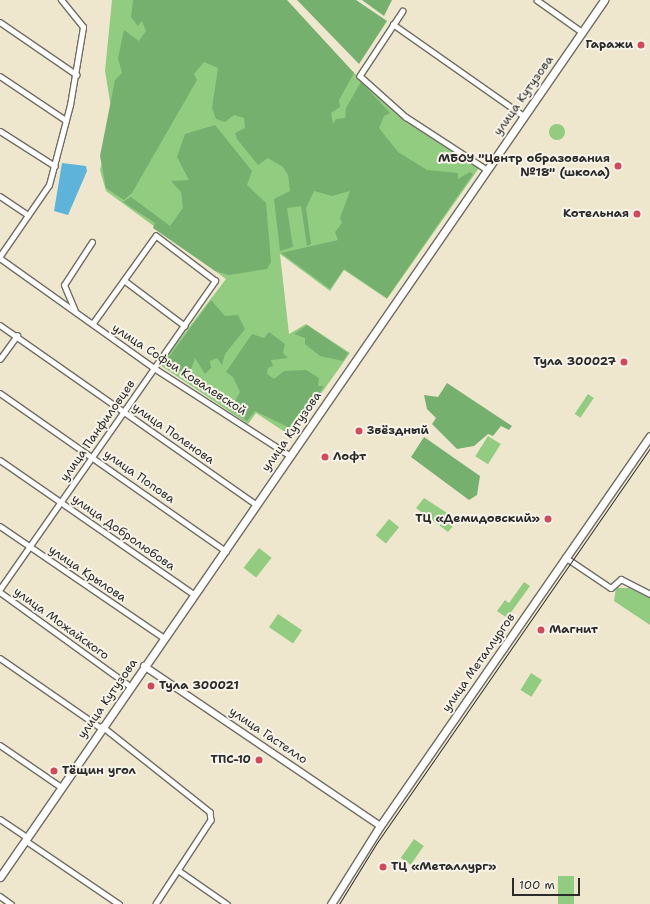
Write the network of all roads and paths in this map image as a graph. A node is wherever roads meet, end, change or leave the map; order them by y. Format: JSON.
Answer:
{"nodes":[{"id":1,"x":61,"y":0,"type":"edge"},
{"id":2,"x":537,"y":0,"type":"edge"},
{"id":3,"x":604,"y":0,"type":"edge"},
{"id":4,"x":403,"y":11,"type":"dead end"},
{"id":5,"x":0,"y":22,"type":"edge"},
{"id":6,"x":394,"y":24,"type":"junction"},
{"id":7,"x":582,"y":32,"type":"junction"},
{"id":8,"x":77,"y":75,"type":"junction"},
{"id":9,"x":0,"y":76,"type":"edge"},
{"id":10,"x":524,"y":116,"type":"junction"},
{"id":11,"x":64,"y":119,"type":"junction"},
{"id":12,"x":0,"y":132,"type":"edge"},
{"id":13,"x":55,"y":166,"type":"junction"},
{"id":14,"x":486,"y":169,"type":"junction"},
{"id":15,"x":0,"y":196,"type":"edge"},
{"id":16,"x":28,"y":215,"type":"junction"},
{"id":17,"x":92,"y":242,"type":"dead end"},
{"id":18,"x":0,"y":257,"type":"edge"},
{"id":19,"x":124,"y":280,"type":"junction"},
{"id":20,"x":75,"y":311,"type":"junction"},
{"id":21,"x":93,"y":324,"type":"junction"},
{"id":22,"x":0,"y":325,"type":"edge"},
{"id":23,"x":185,"y":326,"type":"junction"},
{"id":24,"x":17,"y":336,"type":"junction"},
{"id":25,"x":0,"y":359,"type":"edge"},
{"id":26,"x":154,"y":368,"type":"junction"},
{"id":27,"x":0,"y":393,"type":"edge"},
{"id":28,"x":123,"y":411,"type":"junction"},
{"id":29,"x":650,"y":436,"type":"edge"},
{"id":30,"x":289,"y":455,"type":"junction"},
{"id":31,"x":92,"y":456,"type":"junction"},
{"id":32,"x":0,"y":460,"type":"edge"},
{"id":33,"x":60,"y":501,"type":"junction"},
{"id":34,"x":256,"y":504,"type":"junction"},
{"id":35,"x":0,"y":526,"type":"edge"},
{"id":36,"x":28,"y":546,"type":"junction"},
{"id":37,"x":226,"y":551,"type":"junction"},
{"id":38,"x":565,"y":557,"type":"junction"},
{"id":39,"x":0,"y":589,"type":"edge"},
{"id":40,"x":0,"y":592,"type":"edge"},
{"id":41,"x":650,"y":594,"type":"edge"},
{"id":42,"x":195,"y":595,"type":"junction"},
{"id":43,"x":164,"y":638,"type":"junction"},
{"id":44,"x":0,"y":658,"type":"edge"},
{"id":45,"x":144,"y":666,"type":"junction"},
{"id":46,"x":130,"y":686,"type":"junction"},
{"id":47,"x":102,"y":727,"type":"junction"},
{"id":48,"x":0,"y":745,"type":"edge"},
{"id":49,"x":61,"y":787,"type":"junction"},
{"id":50,"x":0,"y":819,"type":"edge"},
{"id":51,"x":380,"y":826,"type":"junction"},
{"id":52,"x":26,"y":839,"type":"junction"},
{"id":53,"x":178,"y":870,"type":"junction"},
{"id":54,"x":0,"y":877,"type":"edge"},
{"id":55,"x":0,"y":896,"type":"edge"},
{"id":56,"x":11,"y":904,"type":"edge"},
{"id":57,"x":119,"y":904,"type":"edge"},
{"id":58,"x":156,"y":904,"type":"edge"},
{"id":59,"x":228,"y":904,"type":"edge"},
{"id":60,"x":331,"y":904,"type":"edge"}],
"edges":[{"from":1,"to":8,"type":"street"},
{"from":2,"to":7,"type":"street"},
{"from":3,"to":7,"type":"main road","name":"улица Кутузова"},
{"from":4,"to":6,"type":"street"},
{"from":5,"to":8,"type":"street"},
{"from":6,"to":10,"type":"street"},
{"from":6,"to":14,"type":"street"},
{"from":7,"to":10,"type":"main road","name":"улица Кутузова"},
{"from":8,"to":11,"type":"street"},
{"from":9,"to":11,"type":"street"},
{"from":10,"to":14,"type":"main road","name":"улица Кутузова"},
{"from":11,"to":13,"type":"street"},
{"from":12,"to":13,"type":"street"},
{"from":13,"to":16,"type":"street"},
{"from":14,"to":30,"type":"main road","name":"улица Кутузова"},
{"from":15,"to":16,"type":"street"},
{"from":16,"to":18,"type":"street"},
{"from":17,"to":20,"type":"street"},
{"from":18,"to":20,"type":"street","name":"улица Софьи Ковалевской"},
{"from":19,"to":21,"type":"street"},
{"from":19,"to":23,"type":"street"},
{"from":19,"to":23,"type":"street","name":"улица Панфиловцев"},
{"from":20,"to":21,"type":"street","name":"улица Софьи Ковалевской"},
{"from":21,"to":26,"type":"street","name":"улица Софьи Ковалевской"},
{"from":22,"to":24,"type":"street","name":"улица Поленова"},
{"from":23,"to":26,"type":"street","name":"улица Панфиловцев"},
{"from":24,"to":25,"type":"street"},
{"from":24,"to":28,"type":"street","name":"улица Поленова"},
{"from":26,"to":28,"type":"street","name":"улица Панфиловцев"},
{"from":26,"to":30,"type":"street","name":"улица Софьи Ковалевской"},
{"from":27,"to":31,"type":"street","name":"улица Попова"},
{"from":28,"to":31,"type":"street","name":"улица Панфиловцев"},
{"from":28,"to":34,"type":"street","name":"улица Поленова"},
{"from":29,"to":38,"type":"main road","name":"улица Металлургов"},
{"from":30,"to":34,"type":"main road","name":"улица Кутузова"},
{"from":31,"to":33,"type":"street","name":"улица Панфиловцев"},
{"from":31,"to":37,"type":"street","name":"улица Попова"},
{"from":32,"to":33,"type":"street","name":"улица Добролюбова"},
{"from":33,"to":36,"type":"street","name":"улица Панфиловцев"},
{"from":33,"to":42,"type":"street","name":"улица Добролюбова"},
{"from":34,"to":37,"type":"main road","name":"улица Кутузова"},
{"from":35,"to":36,"type":"street","name":"улица Крылова"},
{"from":36,"to":39,"type":"street","name":"улица Панфиловцев"},
{"from":36,"to":43,"type":"street","name":"улица Крылова"},
{"from":37,"to":42,"type":"main road","name":"улица Кутузова"},
{"from":38,"to":41,"type":"street"},
{"from":38,"to":51,"type":"main road","name":"улица Металлургов"},
{"from":40,"to":46,"type":"street","name":"улица Можайского"},
{"from":42,"to":43,"type":"main road","name":"улица Кутузова"},
{"from":43,"to":45,"type":"main road","name":"улица Кутузова"},
{"from":44,"to":47,"type":"street"},
{"from":45,"to":46,"type":"main road","name":"улица Кутузова"},
{"from":45,"to":51,"type":"street","name":"улица Гастелло"},
{"from":46,"to":47,"type":"main road","name":"улица Кутузова"},
{"from":47,"to":49,"type":"main road","name":"улица Кутузова"},
{"from":47,"to":53,"type":"street"},
{"from":48,"to":49,"type":"street"},
{"from":49,"to":52,"type":"main road","name":"улица Кутузова"},
{"from":50,"to":52,"type":"street"},
{"from":51,"to":60,"type":"main road","name":"улица Металлургов"},
{"from":52,"to":54,"type":"main road","name":"улица Кутузова"},
{"from":52,"to":57,"type":"street"},
{"from":53,"to":58,"type":"street"},
{"from":53,"to":59,"type":"street"},
{"from":55,"to":56,"type":"street"}]}
